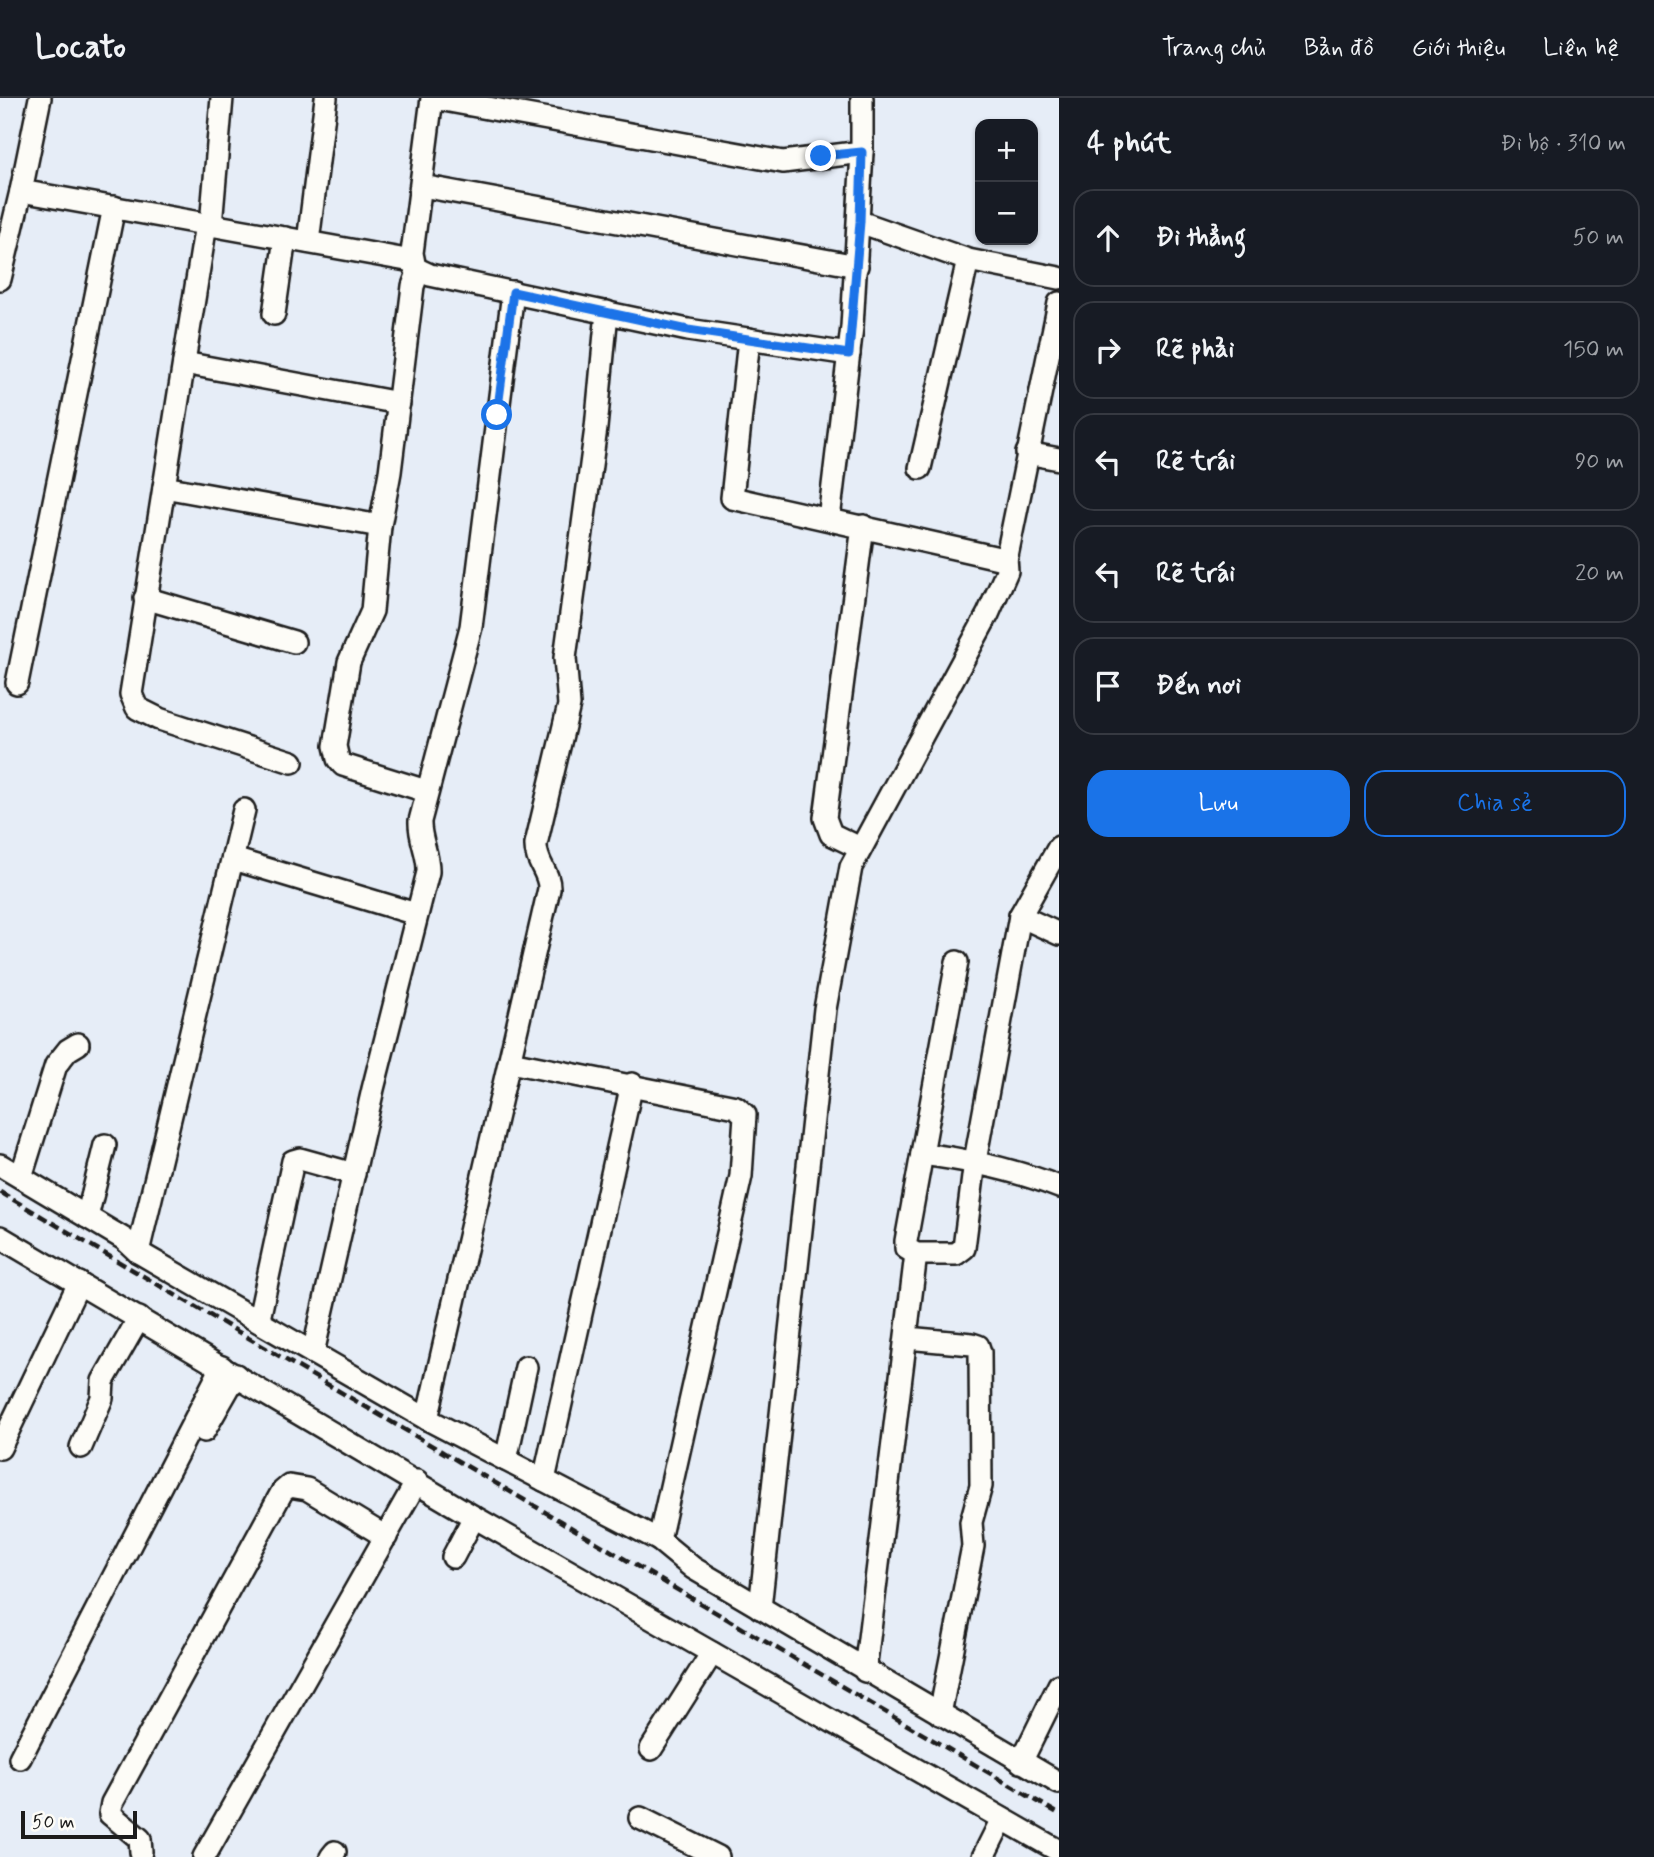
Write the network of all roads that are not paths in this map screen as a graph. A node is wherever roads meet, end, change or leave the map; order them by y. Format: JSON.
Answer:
{"nodes":[{"id":1,"x":40,"y":98,"type":"edge"},
{"id":2,"x":222,"y":98,"type":"edge"},
{"id":3,"x":326,"y":98,"type":"edge"},
{"id":4,"x":433,"y":98,"type":"edge"},
{"id":5,"x":862,"y":98,"type":"edge"},
{"id":6,"x":862,"y":152,"type":"junction"},
{"id":7,"x":422,"y":186,"type":"junction"},
{"id":8,"x":21,"y":191,"type":"junction"},
{"id":9,"x":114,"y":207,"type":"junction"},
{"id":10,"x":860,"y":222,"type":"junction"},
{"id":11,"x":208,"y":224,"type":"junction"},
{"id":12,"x":285,"y":238,"type":"junction"},
{"id":13,"x":308,"y":242,"type":"junction"},
{"id":14,"x":968,"y":260,"type":"junction"},
{"id":15,"x":416,"y":265,"type":"junction"},
{"id":16,"x":856,"y":266,"type":"junction"},
{"id":17,"x":1059,"y":278,"type":"edge"},
{"id":18,"x":0,"y":279,"type":"edge"},
{"id":19,"x":513,"y":292,"type":"junction"},
{"id":20,"x":1059,"y":303,"type":"edge"},
{"id":21,"x":607,"y":312,"type":"junction"},
{"id":22,"x":274,"y":314,"type":"dead end"},
{"id":23,"x":749,"y":339,"type":"junction"},
{"id":24,"x":849,"y":354,"type":"junction"},
{"id":25,"x":184,"y":363,"type":"junction"},
{"id":26,"x":399,"y":403,"type":"junction"},
{"id":27,"x":1027,"y":453,"type":"junction"},
{"id":28,"x":1059,"y":459,"type":"edge"},
{"id":29,"x":920,"y":468,"type":"dead end"},
{"id":30,"x":164,"y":487,"type":"junction"},
{"id":31,"x":830,"y":519,"type":"junction"},
{"id":32,"x":380,"y":526,"type":"junction"},
{"id":33,"x":863,"y":526,"type":"junction"},
{"id":34,"x":1006,"y":557,"type":"junction"},
{"id":35,"x":145,"y":598,"type":"junction"},
{"id":36,"x":294,"y":642,"type":"dead end"},
{"id":37,"x":17,"y":683,"type":"dead end"},
{"id":38,"x":292,"y":762,"type":"dead end"},
{"id":39,"x":426,"y":791,"type":"junction"},
{"id":40,"x":244,"y":810,"type":"dead end"},
{"id":41,"x":1059,"y":847,"type":"edge"},
{"id":42,"x":860,"y":848,"type":"junction"},
{"id":43,"x":233,"y":859,"type":"junction"},
{"id":44,"x":1054,"y":870,"type":"edge"},
{"id":45,"x":416,"y":914,"type":"junction"},
{"id":46,"x":1020,"y":916,"type":"junction"},
{"id":47,"x":1059,"y":934,"type":"edge"},
{"id":48,"x":957,"y":962,"type":"dead end"},
{"id":49,"x":78,"y":1045,"type":"dead end"},
{"id":50,"x":510,"y":1062,"type":"junction"},
{"id":51,"x":632,"y":1084,"type":"junction"},
{"id":52,"x":105,"y":1145,"type":"dead end"},
{"id":53,"x":922,"y":1154,"type":"junction"},
{"id":54,"x":975,"y":1161,"type":"junction"},
{"id":55,"x":0,"y":1165,"type":"edge"},
{"id":56,"x":354,"y":1174,"type":"junction"},
{"id":57,"x":21,"y":1177,"type":"junction"},
{"id":58,"x":1059,"y":1187,"type":"edge"},
{"id":59,"x":87,"y":1217,"type":"junction"},
{"id":60,"x":0,"y":1237,"type":"edge"},
{"id":61,"x":138,"y":1252,"type":"junction"},
{"id":62,"x":916,"y":1254,"type":"junction"},
{"id":63,"x":79,"y":1283,"type":"junction"},
{"id":64,"x":139,"y":1318,"type":"junction"},
{"id":65,"x":259,"y":1319,"type":"junction"},
{"id":66,"x":907,"y":1338,"type":"junction"},
{"id":67,"x":313,"y":1353,"type":"junction"},
{"id":68,"x":526,"y":1367,"type":"dead end"},
{"id":69,"x":229,"y":1371,"type":"junction"},
{"id":70,"x":428,"y":1419,"type":"junction"},
{"id":71,"x":81,"y":1447,"type":"dead end"},
{"id":72,"x":0,"y":1448,"type":"edge"},
{"id":73,"x":189,"y":1459,"type":"dead end"},
{"id":74,"x":506,"y":1460,"type":"junction"},
{"id":75,"x":544,"y":1480,"type":"junction"},
{"id":76,"x":417,"y":1481,"type":"junction"},
{"id":77,"x":474,"y":1517,"type":"junction"},
{"id":78,"x":386,"y":1537,"type":"junction"},
{"id":79,"x":659,"y":1540,"type":"junction"},
{"id":80,"x":453,"y":1557,"type":"dead end"},
{"id":81,"x":760,"y":1608,"type":"junction"},
{"id":82,"x":712,"y":1653,"type":"junction"},
{"id":83,"x":865,"y":1671,"type":"junction"},
{"id":84,"x":1059,"y":1685,"type":"edge"},
{"id":85,"x":940,"y":1714,"type":"junction"},
{"id":86,"x":652,"y":1749,"type":"dead end"},
{"id":87,"x":20,"y":1758,"type":"dead end"},
{"id":88,"x":1021,"y":1762,"type":"junction"},
{"id":89,"x":1059,"y":1783,"type":"edge"},
{"id":90,"x":640,"y":1818,"type":"dead end"},
{"id":91,"x":1002,"y":1819,"type":"junction"},
{"id":92,"x":1059,"y":1851,"type":"edge"},
{"id":93,"x":142,"y":1855,"type":"edge"},
{"id":94,"x":713,"y":1856,"type":"edge"},
{"id":95,"x":204,"y":1857,"type":"edge"},
{"id":96,"x":983,"y":1857,"type":"edge"}],
"edges":[{"from":1,"to":8,"type":"street"},
{"from":2,"to":11,"type":"street"},
{"from":3,"to":13,"type":"street"},
{"from":4,"to":6,"type":"street"},
{"from":4,"to":7,"type":"street"},
{"from":5,"to":6,"type":"street"},
{"from":6,"to":10,"type":"street"},
{"from":7,"to":15,"type":"street"},
{"from":7,"to":16,"type":"street"},
{"from":8,"to":9,"type":"street"},
{"from":8,"to":18,"type":"street"},
{"from":9,"to":11,"type":"street"},
{"from":9,"to":37,"type":"street"},
{"from":10,"to":14,"type":"street"},
{"from":10,"to":16,"type":"street"},
{"from":11,"to":12,"type":"street"},
{"from":11,"to":25,"type":"street"},
{"from":12,"to":13,"type":"street"},
{"from":12,"to":22,"type":"street"},
{"from":13,"to":15,"type":"street"},
{"from":14,"to":17,"type":"street"},
{"from":14,"to":29,"type":"street"},
{"from":15,"to":19,"type":"street"},
{"from":15,"to":26,"type":"street"},
{"from":16,"to":24,"type":"street"},
{"from":19,"to":21,"type":"street"},
{"from":19,"to":39,"type":"street"},
{"from":20,"to":27,"type":"street"},
{"from":21,"to":23,"type":"street"},
{"from":21,"to":50,"type":"street"},
{"from":23,"to":24,"type":"street"},
{"from":23,"to":31,"type":"street"},
{"from":24,"to":31,"type":"street"},
{"from":25,"to":26,"type":"street"},
{"from":25,"to":30,"type":"street"},
{"from":26,"to":32,"type":"street"},
{"from":27,"to":28,"type":"street"},
{"from":27,"to":34,"type":"street"},
{"from":30,"to":32,"type":"street"},
{"from":30,"to":35,"type":"street"},
{"from":31,"to":33,"type":"street"},
{"from":32,"to":39,"type":"street"},
{"from":33,"to":34,"type":"street"},
{"from":33,"to":42,"type":"street"},
{"from":34,"to":42,"type":"street"},
{"from":35,"to":36,"type":"street"},
{"from":35,"to":38,"type":"street"},
{"from":39,"to":45,"type":"street"},
{"from":40,"to":43,"type":"street"},
{"from":41,"to":44,"type":"street"},
{"from":42,"to":81,"type":"street"},
{"from":43,"to":45,"type":"street"},
{"from":43,"to":61,"type":"street"},
{"from":44,"to":46,"type":"street"},
{"from":45,"to":56,"type":"street"},
{"from":46,"to":47,"type":"street"},
{"from":46,"to":54,"type":"street"},
{"from":48,"to":53,"type":"street"},
{"from":49,"to":57,"type":"street"},
{"from":50,"to":51,"type":"street"},
{"from":50,"to":70,"type":"street"},
{"from":51,"to":75,"type":"street"},
{"from":51,"to":79,"type":"street"},
{"from":52,"to":59,"type":"street"},
{"from":53,"to":54,"type":"street"},
{"from":53,"to":62,"type":"street"},
{"from":54,"to":58,"type":"street"},
{"from":54,"to":62,"type":"street"},
{"from":55,"to":57,"type":"street"},
{"from":56,"to":65,"type":"street"},
{"from":56,"to":67,"type":"street"},
{"from":57,"to":59,"type":"street"},
{"from":59,"to":61,"type":"street"},
{"from":60,"to":63,"type":"street"},
{"from":61,"to":65,"type":"street"},
{"from":62,"to":66,"type":"street"},
{"from":63,"to":64,"type":"street"},
{"from":63,"to":72,"type":"street"},
{"from":64,"to":69,"type":"street"},
{"from":64,"to":71,"type":"street"},
{"from":65,"to":67,"type":"street"},
{"from":66,"to":83,"type":"street"},
{"from":66,"to":85,"type":"street"},
{"from":67,"to":70,"type":"street"},
{"from":68,"to":74,"type":"street"},
{"from":69,"to":73,"type":"street"},
{"from":69,"to":76,"type":"street"},
{"from":69,"to":87,"type":"street"},
{"from":70,"to":74,"type":"street"},
{"from":74,"to":75,"type":"street"},
{"from":75,"to":79,"type":"street"},
{"from":76,"to":77,"type":"street"},
{"from":76,"to":78,"type":"street"},
{"from":77,"to":80,"type":"street"},
{"from":77,"to":82,"type":"street"},
{"from":78,"to":93,"type":"street"},
{"from":78,"to":95,"type":"street"},
{"from":79,"to":81,"type":"street"},
{"from":81,"to":83,"type":"street"},
{"from":82,"to":86,"type":"street"},
{"from":82,"to":91,"type":"street"},
{"from":83,"to":85,"type":"street"},
{"from":84,"to":88,"type":"street"},
{"from":85,"to":88,"type":"street"},
{"from":88,"to":89,"type":"street"},
{"from":90,"to":94,"type":"street"},
{"from":91,"to":92,"type":"street"},
{"from":91,"to":96,"type":"street"}]}
